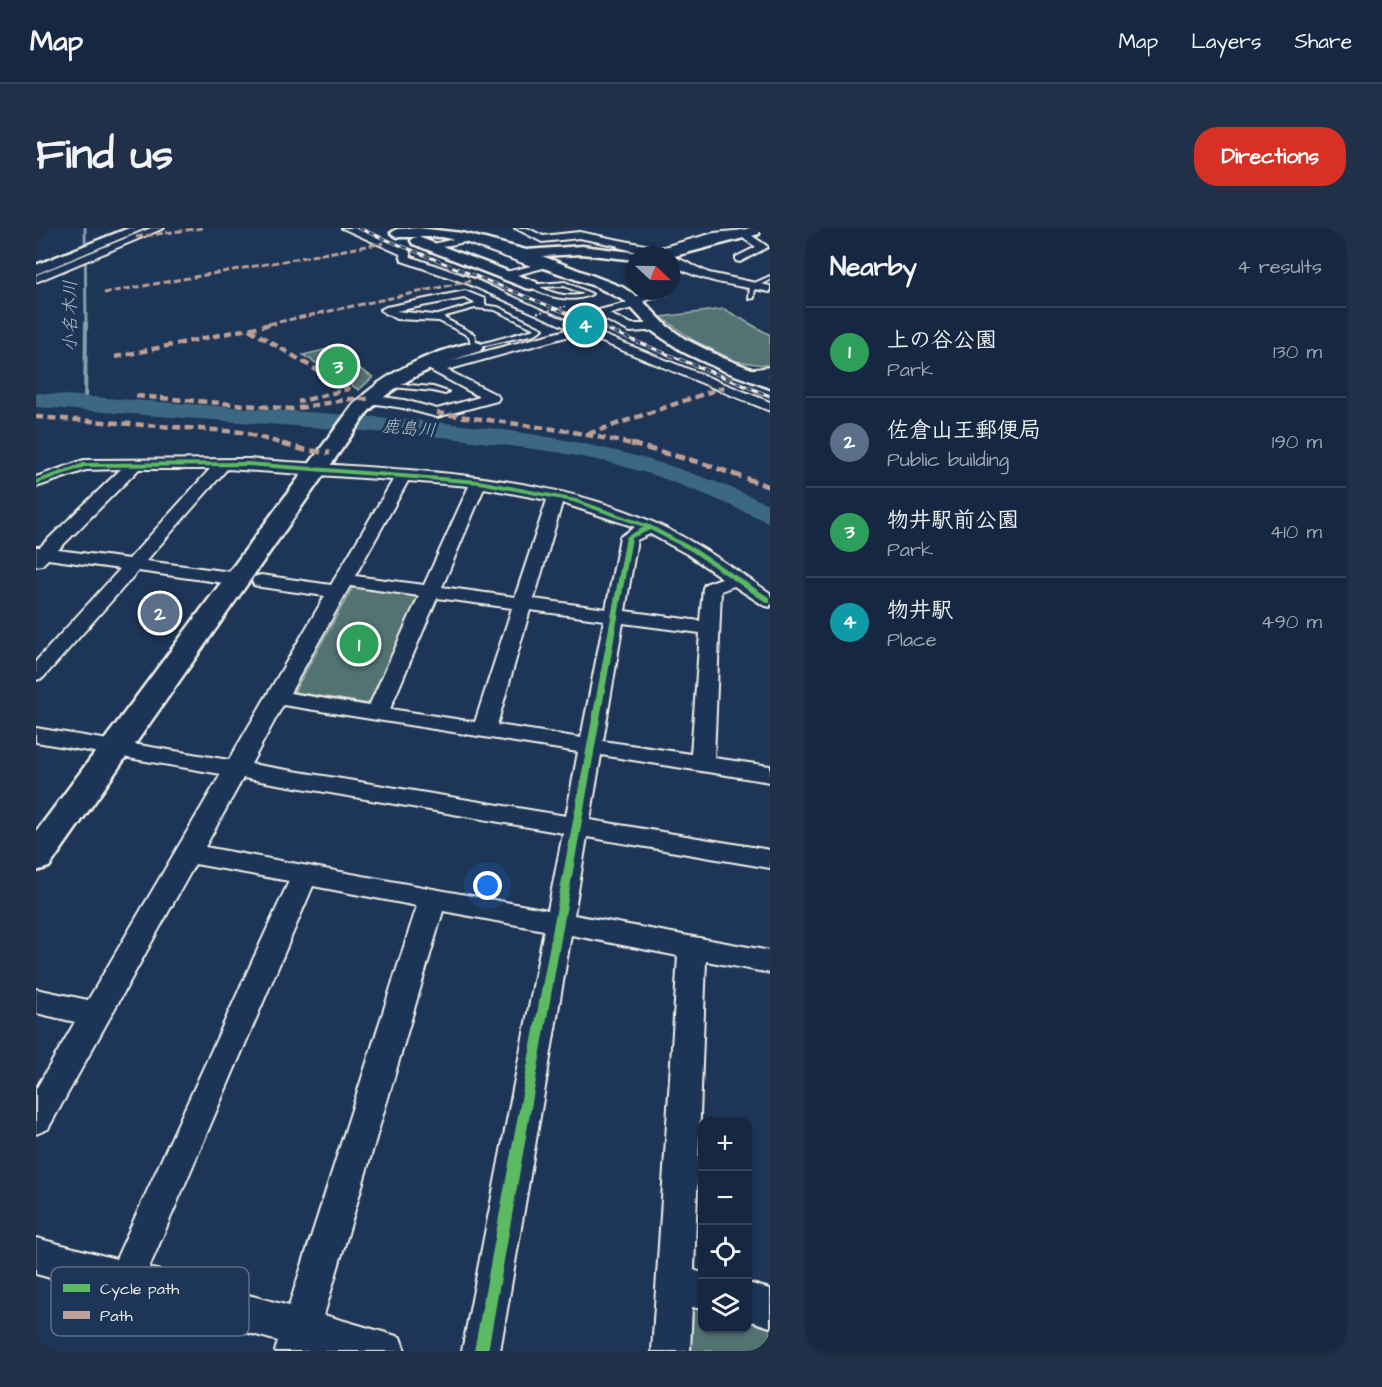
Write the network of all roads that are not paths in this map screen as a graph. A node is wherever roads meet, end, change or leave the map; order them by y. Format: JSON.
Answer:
{"nodes":[{"id":1,"x":118,"y":228,"type":"edge"},
{"id":2,"x":140,"y":228,"type":"edge"},
{"id":3,"x":159,"y":228,"type":"edge"},
{"id":4,"x":347,"y":228,"type":"edge"},
{"id":5,"x":520,"y":228,"type":"edge"},
{"id":6,"x":391,"y":230,"type":"edge"},
{"id":7,"x":750,"y":231,"type":"edge"},
{"id":8,"x":770,"y":240,"type":"edge"},
{"id":9,"x":430,"y":246,"type":"junction"},
{"id":10,"x":619,"y":246,"type":"dead end"},
{"id":11,"x":626,"y":247,"type":"edge"},
{"id":12,"x":680,"y":251,"type":"edge"},
{"id":13,"x":525,"y":254,"type":"junction"},
{"id":14,"x":626,"y":255,"type":"edge"},
{"id":15,"x":740,"y":259,"type":"dead end"},
{"id":16,"x":36,"y":260,"type":"edge"},
{"id":17,"x":680,"y":265,"type":"edge"},
{"id":18,"x":36,"y":270,"type":"edge"},
{"id":19,"x":505,"y":275,"type":"junction"},
{"id":20,"x":701,"y":276,"type":"dead end"},
{"id":21,"x":715,"y":278,"type":"junction"},
{"id":22,"x":770,"y":278,"type":"edge"},
{"id":23,"x":36,"y":279,"type":"edge"},
{"id":24,"x":531,"y":285,"type":"junction"},
{"id":25,"x":549,"y":286,"type":"junction"},
{"id":26,"x":579,"y":289,"type":"junction"},
{"id":27,"x":770,"y":289,"type":"edge"},
{"id":28,"x":752,"y":292,"type":"junction"},
{"id":29,"x":553,"y":293,"type":"junction"},
{"id":30,"x":564,"y":296,"type":"junction"},
{"id":31,"x":641,"y":300,"type":"edge"},
{"id":32,"x":636,"y":302,"type":"junction"},
{"id":33,"x":481,"y":305,"type":"junction"},
{"id":34,"x":439,"y":318,"type":"junction"},
{"id":35,"x":658,"y":327,"type":"junction"},
{"id":36,"x":579,"y":330,"type":"junction"},
{"id":37,"x":474,"y":347,"type":"junction"},
{"id":38,"x":770,"y":371,"type":"edge"},
{"id":39,"x":748,"y":374,"type":"junction"},
{"id":40,"x":770,"y":382,"type":"edge"},
{"id":41,"x":385,"y":385,"type":"junction"},
{"id":42,"x":445,"y":392,"type":"dead end"},
{"id":43,"x":365,"y":404,"type":"junction"},
{"id":44,"x":770,"y":407,"type":"edge"},
{"id":45,"x":324,"y":462,"type":"junction"},
{"id":46,"x":223,"y":464,"type":"junction"},
{"id":47,"x":135,"y":465,"type":"junction"},
{"id":48,"x":404,"y":476,"type":"junction"},
{"id":49,"x":36,"y":482,"type":"edge"},
{"id":50,"x":479,"y":482,"type":"junction"},
{"id":51,"x":556,"y":496,"type":"junction"},
{"id":52,"x":650,"y":527,"type":"junction"},
{"id":53,"x":39,"y":555,"type":"edge"},
{"id":54,"x":133,"y":565,"type":"junction"},
{"id":55,"x":735,"y":579,"type":"junction"},
{"id":56,"x":250,"y":580,"type":"junction"},
{"id":57,"x":341,"y":586,"type":"junction"},
{"id":58,"x":431,"y":592,"type":"junction"},
{"id":59,"x":770,"y":601,"type":"edge"},
{"id":60,"x":523,"y":604,"type":"junction"},
{"id":61,"x":614,"y":616,"type":"junction"},
{"id":62,"x":710,"y":628,"type":"junction"},
{"id":63,"x":36,"y":674,"type":"edge"},
{"id":64,"x":277,"y":698,"type":"junction"},
{"id":65,"x":377,"y":713,"type":"junction"},
{"id":66,"x":484,"y":730,"type":"junction"},
{"id":67,"x":36,"y":735,"type":"edge"},
{"id":68,"x":591,"y":746,"type":"junction"},
{"id":69,"x":116,"y":748,"type":"junction"},
{"id":70,"x":702,"y":764,"type":"junction"},
{"id":71,"x":237,"y":768,"type":"junction"},
{"id":72,"x":770,"y":774,"type":"edge"},
{"id":73,"x":576,"y":826,"type":"junction"},
{"id":74,"x":188,"y":853,"type":"junction"},
{"id":75,"x":36,"y":858,"type":"edge"},
{"id":76,"x":770,"y":859,"type":"edge"},
{"id":77,"x":305,"y":875,"type":"junction"},
{"id":78,"x":433,"y":899,"type":"junction"},
{"id":79,"x":559,"y":922,"type":"junction"},
{"id":80,"x":693,"y":947,"type":"junction"},
{"id":81,"x":770,"y":962,"type":"edge"},
{"id":82,"x":36,"y":1001,"type":"edge"},
{"id":83,"x":96,"y":1014,"type":"junction"},
{"id":84,"x":36,"y":1119,"type":"edge"},
{"id":85,"x":36,"y":1256,"type":"edge"},
{"id":86,"x":77,"y":1267,"type":"edge"},
{"id":87,"x":131,"y":1267,"type":"edge"},
{"id":88,"x":689,"y":1287,"type":"edge"},
{"id":89,"x":752,"y":1303,"type":"edge"},
{"id":90,"x":770,"y":1308,"type":"edge"},
{"id":91,"x":249,"y":1323,"type":"edge"},
{"id":92,"x":297,"y":1339,"type":"edge"},
{"id":93,"x":386,"y":1351,"type":"edge"},
{"id":94,"x":481,"y":1351,"type":"edge"},
{"id":95,"x":671,"y":1351,"type":"edge"}],
"edges":[{"from":1,"to":16,"type":"main road"},
{"from":2,"to":18,"type":"main road"},
{"from":3,"to":23,"type":"street"},
{"from":4,"to":36,"type":"street"},
{"from":5,"to":7,"type":"street"},
{"from":6,"to":9,"type":"main road"},
{"from":6,"to":13,"type":"main road"},
{"from":7,"to":8,"type":"street"},
{"from":7,"to":12,"type":"main road"},
{"from":7,"to":15,"type":"street"},
{"from":9,"to":19,"type":"main road"},
{"from":9,"to":19,"type":"street"},
{"from":10,"to":11,"type":"lane"},
{"from":13,"to":14,"type":"main road"},
{"from":13,"to":32,"type":"main road"},
{"from":17,"to":21,"type":"street"},
{"from":19,"to":24,"type":"main road"},
{"from":20,"to":21,"type":"street"},
{"from":21,"to":28,"type":"street"},
{"from":22,"to":28,"type":"lane"},
{"from":24,"to":25,"type":"lane"},
{"from":24,"to":29,"type":"lane"},
{"from":25,"to":26,"type":"lane"},
{"from":25,"to":29,"type":"lane"},
{"from":26,"to":30,"type":"lane"},
{"from":26,"to":30,"type":"lane"},
{"from":27,"to":28,"type":"street"},
{"from":29,"to":30,"type":"lane"},
{"from":31,"to":32,"type":"street"},
{"from":32,"to":35,"type":"main road"},
{"from":32,"to":35,"type":"street"},
{"from":33,"to":34,"type":"lane"},
{"from":33,"to":34,"type":"street"},
{"from":33,"to":37,"type":"lane"},
{"from":34,"to":37,"type":"lane"},
{"from":35,"to":39,"type":"main road"},
{"from":36,"to":43,"type":"street"},
{"from":36,"to":44,"type":"street"},
{"from":37,"to":41,"type":"main road"},
{"from":38,"to":39,"type":"street"},
{"from":39,"to":40,"type":"main road"},
{"from":41,"to":42,"type":"lane"},
{"from":41,"to":43,"type":"main road"},
{"from":43,"to":45,"type":"main road"},
{"from":45,"to":46,"type":"street"},
{"from":45,"to":48,"type":"street"},
{"from":45,"to":56,"type":"main road"},
{"from":46,"to":47,"type":"street"},
{"from":46,"to":54,"type":"street"},
{"from":47,"to":49,"type":"street"},
{"from":47,"to":53,"type":"street"},
{"from":48,"to":50,"type":"street"},
{"from":48,"to":57,"type":"street"},
{"from":50,"to":51,"type":"street"},
{"from":50,"to":58,"type":"street"},
{"from":51,"to":52,"type":"street"},
{"from":51,"to":60,"type":"street"},
{"from":52,"to":55,"type":"street"},
{"from":52,"to":61,"type":"street"},
{"from":53,"to":54,"type":"street"},
{"from":54,"to":56,"type":"street"},
{"from":54,"to":63,"type":"street"},
{"from":55,"to":59,"type":"street"},
{"from":55,"to":62,"type":"street"},
{"from":56,"to":57,"type":"street"},
{"from":56,"to":69,"type":"main road"},
{"from":57,"to":58,"type":"street"},
{"from":57,"to":64,"type":"street"},
{"from":58,"to":60,"type":"street"},
{"from":58,"to":65,"type":"street"},
{"from":60,"to":61,"type":"street"},
{"from":60,"to":66,"type":"street"},
{"from":61,"to":62,"type":"street"},
{"from":61,"to":68,"type":"street"},
{"from":62,"to":70,"type":"street"},
{"from":64,"to":65,"type":"street"},
{"from":64,"to":71,"type":"street"},
{"from":65,"to":66,"type":"street"},
{"from":66,"to":68,"type":"street"},
{"from":67,"to":69,"type":"street"},
{"from":68,"to":70,"type":"street"},
{"from":68,"to":73,"type":"street"},
{"from":69,"to":71,"type":"street"},
{"from":69,"to":75,"type":"main road"},
{"from":70,"to":72,"type":"street"},
{"from":71,"to":73,"type":"street"},
{"from":71,"to":74,"type":"street"},
{"from":73,"to":76,"type":"street"},
{"from":73,"to":79,"type":"street"},
{"from":74,"to":77,"type":"street"},
{"from":74,"to":83,"type":"street"},
{"from":77,"to":78,"type":"street"},
{"from":77,"to":87,"type":"street"},
{"from":78,"to":79,"type":"street"},
{"from":78,"to":92,"type":"street"},
{"from":79,"to":80,"type":"street"},
{"from":79,"to":94,"type":"street"},
{"from":80,"to":81,"type":"street"},
{"from":80,"to":88,"type":"street"},
{"from":82,"to":83,"type":"street"},
{"from":83,"to":84,"type":"street"},
{"from":85,"to":86,"type":"street"},
{"from":88,"to":95,"type":"street"},
{"from":89,"to":90,"type":"street"},
{"from":91,"to":92,"type":"street"},
{"from":92,"to":93,"type":"street"}]}
